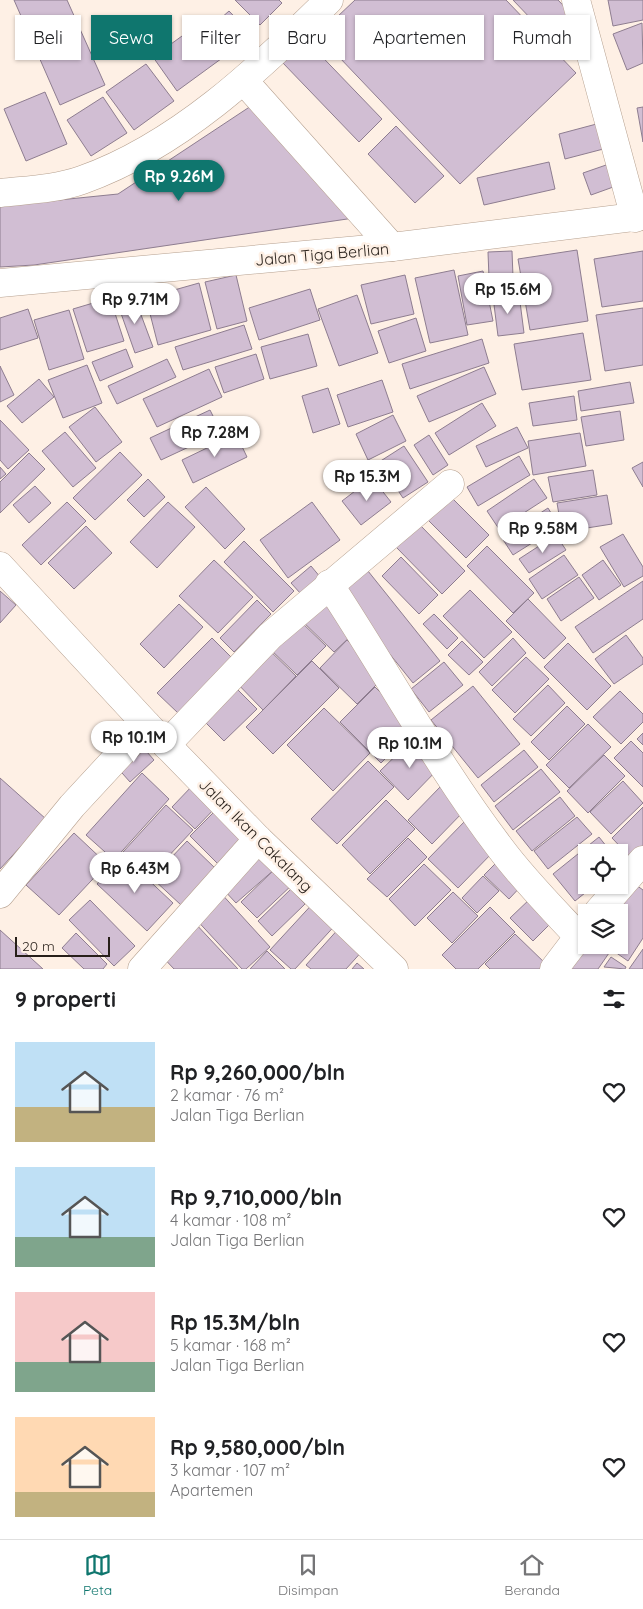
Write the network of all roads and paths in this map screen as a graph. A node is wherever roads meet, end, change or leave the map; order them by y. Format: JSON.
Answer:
{"nodes":[{"id":1,"x":329,"y":0,"type":"edge"},
{"id":2,"x":576,"y":0,"type":"edge"},
{"id":3,"x":244,"y":82,"type":"junction"},
{"id":4,"x":0,"y":193,"type":"edge"},
{"id":5,"x":639,"y":217,"type":"edge"},
{"id":6,"x":392,"y":247,"type":"junction"},
{"id":7,"x":0,"y":282,"type":"edge"},
{"id":8,"x":450,"y":484,"type":"dead end"},
{"id":9,"x":0,"y":566,"type":"edge"},
{"id":10,"x":329,"y":584,"type":"junction"},
{"id":11,"x":147,"y":725,"type":"junction"},
{"id":12,"x":166,"y":745,"type":"junction"},
{"id":13,"x":258,"y":839,"type":"junction"},
{"id":14,"x":643,"y":860,"type":"edge"},
{"id":15,"x":0,"y":894,"type":"edge"},
{"id":16,"x":605,"y":904,"type":"edge"},
{"id":17,"x":578,"y":928,"type":"edge"},
{"id":18,"x":578,"y":937,"type":"edge"},
{"id":19,"x":142,"y":969,"type":"edge"},
{"id":20,"x":394,"y":969,"type":"edge"},
{"id":21,"x":554,"y":969,"type":"edge"}],
"edges":[{"from":1,"to":3,"type":"street"},
{"from":2,"to":5,"type":"street"},
{"from":3,"to":4,"type":"street"},
{"from":3,"to":6,"type":"street"},
{"from":5,"to":6,"type":"street","name":"Jalan Tiga Berlian"},
{"from":6,"to":7,"type":"street","name":"Jalan Tiga Berlian"},
{"from":8,"to":10,"type":"street"},
{"from":9,"to":11,"type":"street","name":"Jalan Ikan Cakalang"},
{"from":10,"to":12,"type":"street"},
{"from":10,"to":17,"type":"street"},
{"from":11,"to":12,"type":"street","name":"Jalan Ikan Cakalang"},
{"from":11,"to":15,"type":"street"},
{"from":12,"to":13,"type":"street","name":"Jalan Ikan Cakalang"},
{"from":13,"to":19,"type":"street"},
{"from":13,"to":20,"type":"street","name":"Jalan Ikan Cakalang"},
{"from":14,"to":16,"type":"street"},
{"from":18,"to":21,"type":"street"}]}
